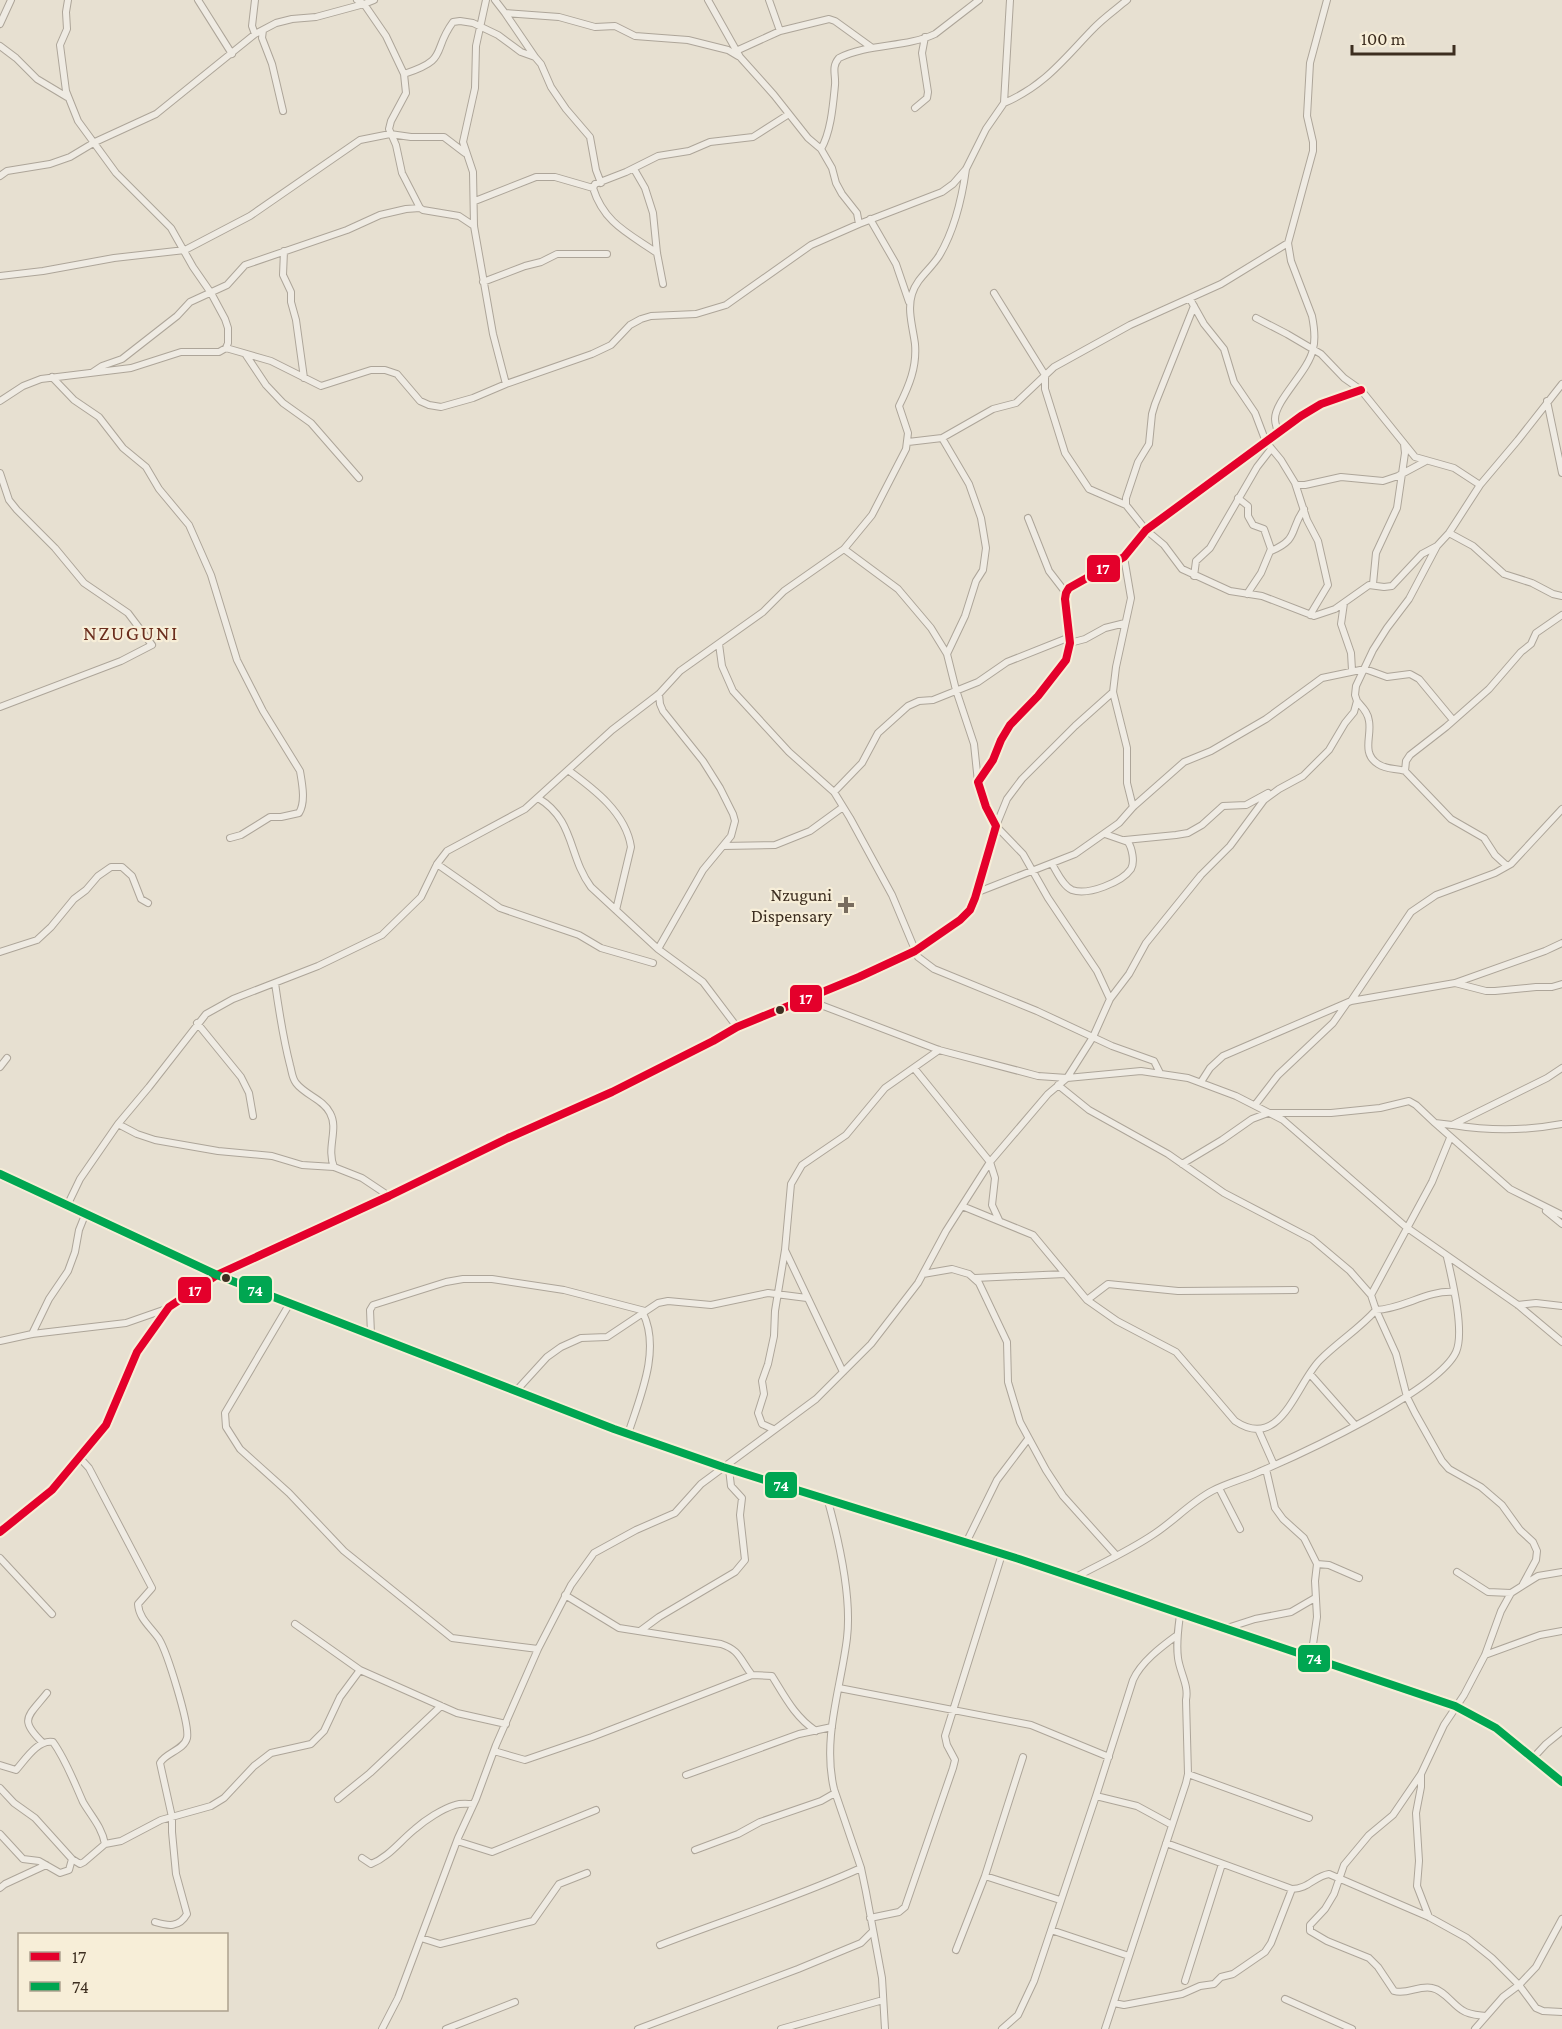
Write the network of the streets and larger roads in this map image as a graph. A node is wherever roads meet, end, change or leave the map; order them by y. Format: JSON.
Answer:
{"nodes":[{"id":1,"x":11,"y":0,"type":"edge"},
{"id":2,"x":68,"y":0,"type":"edge"},
{"id":3,"x":198,"y":0,"type":"edge"},
{"id":4,"x":255,"y":0,"type":"edge"},
{"id":5,"x":357,"y":0,"type":"edge"},
{"id":6,"x":375,"y":0,"type":"edge"},
{"id":7,"x":486,"y":0,"type":"edge"},
{"id":8,"x":495,"y":0,"type":"edge"},
{"id":9,"x":708,"y":0,"type":"edge"},
{"id":10,"x":769,"y":0,"type":"edge"},
{"id":11,"x":979,"y":0,"type":"edge"},
{"id":12,"x":1010,"y":0,"type":"edge"},
{"id":13,"x":1127,"y":0,"type":"edge"},
{"id":14,"x":1327,"y":0,"type":"edge"},
{"id":15,"x":364,"y":4,"type":"junction"},
{"id":16,"x":505,"y":13,"type":"junction"},
{"id":17,"x":0,"y":24,"type":"edge"},
{"id":18,"x":480,"y":27,"type":"junction"},
{"id":19,"x":263,"y":30,"type":"junction"},
{"id":20,"x":780,"y":31,"type":"junction"},
{"id":21,"x":255,"y":34,"type":"junction"},
{"id":22,"x":925,"y":38,"type":"junction"},
{"id":23,"x":0,"y":46,"type":"edge"},
{"id":24,"x":871,"y":47,"type":"junction"},
{"id":25,"x":232,"y":54,"type":"junction"},
{"id":26,"x":738,"y":54,"type":"junction"},
{"id":27,"x":535,"y":57,"type":"junction"},
{"id":28,"x":404,"y":74,"type":"junction"},
{"id":29,"x":67,"y":97,"type":"junction"},
{"id":30,"x":1004,"y":103,"type":"junction"},
{"id":31,"x":915,"y":108,"type":"dead end"},
{"id":32,"x":283,"y":111,"type":"dead end"},
{"id":33,"x":789,"y":114,"type":"junction"},
{"id":34,"x":390,"y":134,"type":"junction"},
{"id":35,"x":95,"y":142,"type":"junction"},
{"id":36,"x":821,"y":149,"type":"junction"},
{"id":37,"x":465,"y":153,"type":"junction"},
{"id":38,"x":966,"y":168,"type":"junction"},
{"id":39,"x":634,"y":169,"type":"junction"},
{"id":40,"x":0,"y":177,"type":"edge"},
{"id":41,"x":601,"y":183,"type":"junction"},
{"id":42,"x":593,"y":188,"type":"junction"},
{"id":43,"x":475,"y":201,"type":"junction"},
{"id":44,"x":420,"y":208,"type":"junction"},
{"id":45,"x":870,"y":219,"type":"junction"},
{"id":46,"x":859,"y":224,"type":"junction"},
{"id":47,"x":474,"y":226,"type":"junction"},
{"id":48,"x":1288,"y":243,"type":"junction"},
{"id":49,"x":185,"y":250,"type":"junction"},
{"id":50,"x":284,"y":251,"type":"junction"},
{"id":51,"x":657,"y":253,"type":"junction"},
{"id":52,"x":607,"y":254,"type":"dead end"},
{"id":53,"x":0,"y":276,"type":"edge"},
{"id":54,"x":483,"y":282,"type":"junction"},
{"id":55,"x":663,"y":284,"type":"dead end"},
{"id":56,"x":211,"y":293,"type":"junction"},
{"id":57,"x":994,"y":293,"type":"dead end"},
{"id":58,"x":1190,"y":299,"type":"junction"},
{"id":59,"x":910,"y":303,"type":"junction"},
{"id":60,"x":1194,"y":306,"type":"junction"},
{"id":61,"x":1256,"y":318,"type":"dead end"},
{"id":62,"x":226,"y":348,"type":"junction"},
{"id":63,"x":1314,"y":349,"type":"junction"},
{"id":64,"x":246,"y":355,"type":"junction"},
{"id":65,"x":93,"y":373,"type":"junction"},
{"id":66,"x":1045,"y":375,"type":"junction"},
{"id":67,"x":52,"y":377,"type":"junction"},
{"id":68,"x":304,"y":378,"type":"junction"},
{"id":69,"x":506,"y":384,"type":"junction"},
{"id":70,"x":1562,"y":384,"type":"edge"},
{"id":71,"x":1361,"y":390,"type":"junction"},
{"id":72,"x":0,"y":401,"type":"edge"},
{"id":73,"x":1547,"y":401,"type":"junction"},
{"id":74,"x":1554,"y":426,"type":"junction"},
{"id":75,"x":1562,"y":426,"type":"edge"},
{"id":76,"x":1278,"y":433,"type":"junction"},
{"id":77,"x":942,"y":438,"type":"junction"},
{"id":78,"x":908,"y":442,"type":"junction"},
{"id":79,"x":1266,"y":442,"type":"junction"},
{"id":80,"x":1404,"y":443,"type":"junction"},
{"id":81,"x":1271,"y":449,"type":"junction"},
{"id":82,"x":1426,"y":461,"type":"junction"},
{"id":83,"x":0,"y":473,"type":"edge"},
{"id":84,"x":1562,"y":473,"type":"edge"},
{"id":85,"x":1402,"y":474,"type":"junction"},
{"id":86,"x":359,"y":478,"type":"dead end"},
{"id":87,"x":1296,"y":485,"type":"junction"},
{"id":88,"x":1480,"y":485,"type":"junction"},
{"id":89,"x":1238,"y":498,"type":"junction"},
{"id":90,"x":1126,"y":506,"type":"junction"},
{"id":91,"x":1304,"y":509,"type":"junction"},
{"id":92,"x":1028,"y":518,"type":"dead end"},
{"id":93,"x":1146,"y":530,"type":"junction"},
{"id":94,"x":1449,"y":533,"type":"junction"},
{"id":95,"x":1437,"y":546,"type":"junction"},
{"id":96,"x":844,"y":549,"type":"junction"},
{"id":97,"x":1271,"y":551,"type":"junction"},
{"id":98,"x":1124,"y":557,"type":"junction"},
{"id":99,"x":1194,"y":576,"type":"junction"},
{"id":100,"x":1373,"y":584,"type":"junction"},
{"id":101,"x":1066,"y":593,"type":"junction"},
{"id":102,"x":1247,"y":594,"type":"junction"},
{"id":103,"x":1562,"y":596,"type":"edge"},
{"id":104,"x":1344,"y":603,"type":"junction"},
{"id":105,"x":1310,"y":615,"type":"junction"},
{"id":106,"x":1562,"y":615,"type":"edge"},
{"id":107,"x":1125,"y":623,"type":"junction"},
{"id":108,"x":1070,"y":640,"type":"junction"},
{"id":109,"x":719,"y":645,"type":"junction"},
{"id":110,"x":947,"y":654,"type":"junction"},
{"id":111,"x":1365,"y":669,"type":"junction"},
{"id":112,"x":1352,"y":670,"type":"junction"},
{"id":113,"x":956,"y":690,"type":"junction"},
{"id":114,"x":1113,"y":692,"type":"junction"},
{"id":115,"x":658,"y":694,"type":"junction"},
{"id":116,"x":1357,"y":701,"type":"junction"},
{"id":117,"x":0,"y":707,"type":"edge"},
{"id":118,"x":1453,"y":720,"type":"junction"},
{"id":119,"x":568,"y":770,"type":"junction"},
{"id":120,"x":1405,"y":771,"type":"junction"},
{"id":121,"x":978,"y":782,"type":"junction"},
{"id":122,"x":834,"y":792,"type":"junction"},
{"id":123,"x":1273,"y":793,"type":"junction"},
{"id":124,"x":538,"y":798,"type":"junction"},
{"id":125,"x":843,"y":807,"type":"junction"},
{"id":126,"x":1133,"y":807,"type":"junction"},
{"id":127,"x":1562,"y":809,"type":"edge"},
{"id":128,"x":996,"y":826,"type":"junction"},
{"id":129,"x":1105,"y":834,"type":"junction"},
{"id":130,"x":230,"y":838,"type":"dead end"},
{"id":131,"x":1125,"y":840,"type":"junction"},
{"id":132,"x":723,"y":846,"type":"junction"},
{"id":133,"x":436,"y":864,"type":"junction"},
{"id":134,"x":1052,"y":864,"type":"junction"},
{"id":135,"x":1507,"y":867,"type":"junction"},
{"id":136,"x":1034,"y":872,"type":"junction"},
{"id":137,"x":978,"y":892,"type":"junction"},
{"id":138,"x":148,"y":903,"type":"dead end"},
{"id":139,"x":616,"y":910,"type":"junction"},
{"id":140,"x":1562,"y":943,"type":"edge"},
{"id":141,"x":658,"y":949,"type":"junction"},
{"id":142,"x":915,"y":951,"type":"junction"},
{"id":143,"x":0,"y":952,"type":"edge"},
{"id":144,"x":653,"y":963,"type":"dead end"},
{"id":145,"x":275,"y":983,"type":"junction"},
{"id":146,"x":1455,"y":983,"type":"junction"},
{"id":147,"x":1562,"y":984,"type":"edge"},
{"id":148,"x":805,"y":999,"type":"junction"},
{"id":149,"x":1110,"y":999,"type":"junction"},
{"id":150,"x":1349,"y":1001,"type":"junction"},
{"id":151,"x":197,"y":1023,"type":"junction"},
{"id":152,"x":737,"y":1027,"type":"junction"},
{"id":153,"x":1093,"y":1037,"type":"junction"},
{"id":154,"x":939,"y":1050,"type":"junction"},
{"id":155,"x":7,"y":1058,"type":"dead end"},
{"id":156,"x":0,"y":1067,"type":"edge"},
{"id":157,"x":914,"y":1068,"type":"junction"},
{"id":158,"x":1562,"y":1068,"type":"edge"},
{"id":159,"x":1160,"y":1073,"type":"junction"},
{"id":160,"x":1067,"y":1078,"type":"junction"},
{"id":161,"x":1201,"y":1082,"type":"junction"},
{"id":162,"x":1058,"y":1085,"type":"junction"},
{"id":163,"x":1255,"y":1105,"type":"junction"},
{"id":164,"x":1268,"y":1113,"type":"junction"},
{"id":165,"x":253,"y":1116,"type":"dead end"},
{"id":166,"x":1435,"y":1123,"type":"junction"},
{"id":167,"x":118,"y":1124,"type":"junction"},
{"id":168,"x":1562,"y":1124,"type":"edge"},
{"id":169,"x":1452,"y":1125,"type":"junction"},
{"id":170,"x":1450,"y":1138,"type":"junction"},
{"id":171,"x":990,"y":1162,"type":"junction"},
{"id":172,"x":1182,"y":1164,"type":"junction"},
{"id":173,"x":334,"y":1167,"type":"junction"},
{"id":174,"x":0,"y":1174,"type":"edge"},
{"id":175,"x":389,"y":1196,"type":"junction"},
{"id":176,"x":1539,"y":1204,"type":"junction"},
{"id":177,"x":68,"y":1206,"type":"junction"},
{"id":178,"x":962,"y":1206,"type":"junction"},
{"id":179,"x":85,"y":1215,"type":"junction"},
{"id":180,"x":1562,"y":1215,"type":"edge"},
{"id":181,"x":999,"y":1220,"type":"junction"},
{"id":182,"x":1562,"y":1224,"type":"edge"},
{"id":183,"x":1406,"y":1227,"type":"junction"},
{"id":184,"x":785,"y":1250,"type":"junction"},
{"id":185,"x":1448,"y":1257,"type":"junction"},
{"id":186,"x":923,"y":1274,"type":"junction"},
{"id":187,"x":1065,"y":1274,"type":"junction"},
{"id":188,"x":217,"y":1275,"type":"junction"},
{"id":189,"x":975,"y":1278,"type":"junction"},
{"id":190,"x":1295,"y":1290,"type":"dead end"},
{"id":191,"x":1454,"y":1292,"type":"junction"},
{"id":192,"x":778,"y":1293,"type":"junction"},
{"id":193,"x":1371,"y":1294,"type":"junction"},
{"id":194,"x":807,"y":1298,"type":"junction"},
{"id":195,"x":1087,"y":1300,"type":"junction"},
{"id":196,"x":290,"y":1303,"type":"junction"},
{"id":197,"x":1518,"y":1305,"type":"junction"},
{"id":198,"x":1562,"y":1306,"type":"edge"},
{"id":199,"x":169,"y":1308,"type":"junction"},
{"id":200,"x":1376,"y":1310,"type":"junction"},
{"id":201,"x":644,"y":1312,"type":"junction"},
{"id":202,"x":32,"y":1334,"type":"junction"},
{"id":203,"x":371,"y":1334,"type":"junction"},
{"id":204,"x":0,"y":1341,"type":"edge"},
{"id":205,"x":1562,"y":1342,"type":"edge"},
{"id":206,"x":843,"y":1371,"type":"junction"},
{"id":207,"x":1310,"y":1374,"type":"junction"},
{"id":208,"x":516,"y":1391,"type":"junction"},
{"id":209,"x":1407,"y":1397,"type":"junction"},
{"id":210,"x":1354,"y":1425,"type":"junction"},
{"id":211,"x":773,"y":1429,"type":"junction"},
{"id":212,"x":1258,"y":1429,"type":"junction"},
{"id":213,"x":628,"y":1434,"type":"junction"},
{"id":214,"x":1028,"y":1439,"type":"junction"},
{"id":215,"x":79,"y":1457,"type":"junction"},
{"id":216,"x":1274,"y":1465,"type":"junction"},
{"id":217,"x":726,"y":1468,"type":"junction"},
{"id":218,"x":1266,"y":1469,"type":"junction"},
{"id":219,"x":1219,"y":1488,"type":"junction"},
{"id":220,"x":828,"y":1501,"type":"junction"},
{"id":221,"x":1240,"y":1529,"type":"dead end"},
{"id":222,"x":0,"y":1532,"type":"edge"},
{"id":223,"x":966,"y":1543,"type":"junction"},
{"id":224,"x":1002,"y":1554,"type":"junction"},
{"id":225,"x":1116,"y":1556,"type":"junction"},
{"id":226,"x":0,"y":1558,"type":"edge"},
{"id":227,"x":1317,"y":1564,"type":"junction"},
{"id":228,"x":1457,"y":1572,"type":"dead end"},
{"id":229,"x":1562,"y":1572,"type":"edge"},
{"id":230,"x":1074,"y":1578,"type":"junction"},
{"id":231,"x":1359,"y":1578,"type":"dead end"},
{"id":232,"x":1522,"y":1585,"type":"junction"},
{"id":233,"x":1511,"y":1593,"type":"junction"},
{"id":234,"x":565,"y":1595,"type":"junction"},
{"id":235,"x":1315,"y":1598,"type":"junction"},
{"id":236,"x":52,"y":1614,"type":"dead end"},
{"id":237,"x":1180,"y":1615,"type":"junction"},
{"id":238,"x":294,"y":1624,"type":"dead end"},
{"id":239,"x":1224,"y":1630,"type":"junction"},
{"id":240,"x":639,"y":1631,"type":"junction"},
{"id":241,"x":1562,"y":1631,"type":"edge"},
{"id":242,"x":1176,"y":1636,"type":"junction"},
{"id":243,"x":538,"y":1648,"type":"junction"},
{"id":244,"x":1485,"y":1655,"type":"junction"},
{"id":245,"x":1311,"y":1658,"type":"junction"},
{"id":246,"x":360,"y":1670,"type":"junction"},
{"id":247,"x":752,"y":1675,"type":"junction"},
{"id":248,"x":839,"y":1688,"type":"junction"},
{"id":249,"x":46,"y":1693,"type":"dead end"},
{"id":250,"x":441,"y":1706,"type":"junction"},
{"id":251,"x":1455,"y":1706,"type":"junction"},
{"id":252,"x":951,"y":1710,"type":"junction"},
{"id":253,"x":506,"y":1724,"type":"junction"},
{"id":254,"x":832,"y":1727,"type":"junction"},
{"id":255,"x":816,"y":1731,"type":"junction"},
{"id":256,"x":1562,"y":1731,"type":"edge"},
{"id":257,"x":43,"y":1743,"type":"junction"},
{"id":258,"x":494,"y":1751,"type":"junction"},
{"id":259,"x":1023,"y":1757,"type":"dead end"},
{"id":260,"x":1109,"y":1757,"type":"junction"},
{"id":261,"x":1533,"y":1758,"type":"junction"},
{"id":262,"x":0,"y":1765,"type":"edge"},
{"id":263,"x":1188,"y":1774,"type":"junction"},
{"id":264,"x":1421,"y":1774,"type":"junction"},
{"id":265,"x":686,"y":1775,"type":"dead end"},
{"id":266,"x":1562,"y":1782,"type":"edge"},
{"id":267,"x":0,"y":1788,"type":"edge"},
{"id":268,"x":835,"y":1793,"type":"junction"},
{"id":269,"x":1096,"y":1796,"type":"junction"},
{"id":270,"x":338,"y":1799,"type":"dead end"},
{"id":271,"x":474,"y":1804,"type":"junction"},
{"id":272,"x":596,"y":1810,"type":"dead end"},
{"id":273,"x":172,"y":1817,"type":"junction"},
{"id":274,"x":1309,"y":1818,"type":"dead end"},
{"id":275,"x":1172,"y":1825,"type":"junction"},
{"id":276,"x":0,"y":1834,"type":"edge"},
{"id":277,"x":457,"y":1841,"type":"junction"},
{"id":278,"x":1166,"y":1843,"type":"junction"},
{"id":279,"x":105,"y":1844,"type":"junction"},
{"id":280,"x":695,"y":1850,"type":"dead end"},
{"id":281,"x":362,"y":1858,"type":"dead end"},
{"id":282,"x":72,"y":1859,"type":"junction"},
{"id":283,"x":1222,"y":1864,"type":"junction"},
{"id":284,"x":46,"y":1865,"type":"junction"},
{"id":285,"x":861,"y":1868,"type":"junction"},
{"id":286,"x":587,"y":1873,"type":"dead end"},
{"id":287,"x":985,"y":1876,"type":"junction"},
{"id":288,"x":1339,"y":1878,"type":"junction"},
{"id":289,"x":0,"y":1888,"type":"edge"},
{"id":290,"x":1292,"y":1889,"type":"junction"},
{"id":291,"x":1060,"y":1900,"type":"junction"},
{"id":292,"x":1429,"y":1917,"type":"junction"},
{"id":293,"x":870,"y":1918,"type":"junction"},
{"id":294,"x":1562,"y":1919,"type":"edge"},
{"id":295,"x":155,"y":1922,"type":"dead end"},
{"id":296,"x":1051,"y":1930,"type":"junction"},
{"id":297,"x":872,"y":1932,"type":"junction"},
{"id":298,"x":421,"y":1938,"type":"junction"},
{"id":299,"x":660,"y":1945,"type":"dead end"},
{"id":300,"x":956,"y":1950,"type":"dead end"},
{"id":301,"x":1129,"y":1956,"type":"junction"},
{"id":302,"x":1185,"y":1981,"type":"dead end"},
{"id":303,"x":1519,"y":1985,"type":"junction"},
{"id":304,"x":1285,"y":1999,"type":"dead end"},
{"id":305,"x":883,"y":2000,"type":"junction"},
{"id":306,"x":515,"y":2002,"type":"dead end"},
{"id":307,"x":1114,"y":2003,"type":"junction"},
{"id":308,"x":1562,"y":2012,"type":"edge"},
{"id":309,"x":1485,"y":2016,"type":"junction"},
{"id":310,"x":382,"y":2029,"type":"edge"},
{"id":311,"x":447,"y":2029,"type":"edge"},
{"id":312,"x":638,"y":2029,"type":"edge"},
{"id":313,"x":781,"y":2029,"type":"edge"},
{"id":314,"x":885,"y":2029,"type":"edge"},
{"id":315,"x":1002,"y":2029,"type":"edge"},
{"id":316,"x":1105,"y":2029,"type":"edge"},
{"id":317,"x":1352,"y":2029,"type":"edge"},
{"id":318,"x":1475,"y":2029,"type":"edge"}],
"edges":[{"from":1,"to":17,"type":"street"},
{"from":2,"to":29,"type":"street"},
{"from":3,"to":25,"type":"street"},
{"from":4,"to":21,"type":"street"},
{"from":5,"to":15,"type":"street"},
{"from":6,"to":15,"type":"street"},
{"from":7,"to":18,"type":"street"},
{"from":8,"to":16,"type":"street"},
{"from":9,"to":26,"type":"street"},
{"from":10,"to":20,"type":"street"},
{"from":11,"to":22,"type":"street"},
{"from":12,"to":30,"type":"street"},
{"from":13,"to":30,"type":"street"},
{"from":14,"to":48,"type":"street"},
{"from":15,"to":19,"type":"street"},
{"from":15,"to":28,"type":"street"},
{"from":16,"to":26,"type":"street"},
{"from":16,"to":27,"type":"street"},
{"from":18,"to":27,"type":"street"},
{"from":18,"to":28,"type":"street"},
{"from":18,"to":37,"type":"street"},
{"from":19,"to":21,"type":"street"},
{"from":19,"to":32,"type":"street"},
{"from":20,"to":24,"type":"street"},
{"from":20,"to":26,"type":"street"},
{"from":21,"to":25,"type":"street"},
{"from":22,"to":24,"type":"street"},
{"from":22,"to":31,"type":"street"},
{"from":23,"to":29,"type":"street"},
{"from":24,"to":36,"type":"street"},
{"from":25,"to":35,"type":"street"},
{"from":26,"to":33,"type":"street"},
{"from":27,"to":41,"type":"street"},
{"from":28,"to":34,"type":"street"},
{"from":29,"to":35,"type":"street"},
{"from":30,"to":38,"type":"street"},
{"from":33,"to":36,"type":"street"},
{"from":33,"to":39,"type":"street"},
{"from":34,"to":37,"type":"street"},
{"from":34,"to":44,"type":"street"},
{"from":34,"to":49,"type":"street"},
{"from":35,"to":40,"type":"street"},
{"from":35,"to":49,"type":"street"},
{"from":36,"to":46,"type":"street"},
{"from":37,"to":43,"type":"street"},
{"from":38,"to":45,"type":"street"},
{"from":38,"to":59,"type":"street"},
{"from":39,"to":41,"type":"street"},
{"from":39,"to":51,"type":"street"},
{"from":41,"to":42,"type":"street"},
{"from":42,"to":43,"type":"street"},
{"from":42,"to":51,"type":"street"},
{"from":43,"to":47,"type":"street"},
{"from":44,"to":47,"type":"street"},
{"from":44,"to":50,"type":"street"},
{"from":45,"to":46,"type":"street"},
{"from":45,"to":59,"type":"street"},
{"from":46,"to":69,"type":"street"},
{"from":47,"to":54,"type":"street"},
{"from":48,"to":58,"type":"street"},
{"from":48,"to":63,"type":"street"},
{"from":49,"to":53,"type":"street"},
{"from":49,"to":56,"type":"street"},
{"from":50,"to":56,"type":"street"},
{"from":50,"to":68,"type":"street"},
{"from":51,"to":55,"type":"street"},
{"from":52,"to":54,"type":"street"},
{"from":54,"to":69,"type":"street"},
{"from":56,"to":62,"type":"street"},
{"from":56,"to":65,"type":"street"},
{"from":57,"to":66,"type":"street"},
{"from":58,"to":60,"type":"street"},
{"from":58,"to":66,"type":"street"},
{"from":59,"to":78,"type":"street"},
{"from":60,"to":79,"type":"street"},
{"from":60,"to":90,"type":"street"},
{"from":61,"to":63,"type":"street"},
{"from":62,"to":64,"type":"street"},
{"from":62,"to":65,"type":"street"},
{"from":63,"to":71,"type":"street"},
{"from":63,"to":76,"type":"street"},
{"from":64,"to":68,"type":"street"},
{"from":64,"to":86,"type":"street"},
{"from":65,"to":67,"type":"street"},
{"from":66,"to":77,"type":"street"},
{"from":66,"to":90,"type":"street"},
{"from":67,"to":72,"type":"street"},
{"from":67,"to":130,"type":"street"},
{"from":68,"to":69,"type":"street"},
{"from":70,"to":73,"type":"street"},
{"from":71,"to":76,"type":"street"},
{"from":71,"to":80,"type":"street"},
{"from":73,"to":74,"type":"street"},
{"from":73,"to":88,"type":"street"},
{"from":74,"to":75,"type":"street"},
{"from":74,"to":84,"type":"street"},
{"from":76,"to":79,"type":"street"},
{"from":77,"to":78,"type":"street"},
{"from":77,"to":110,"type":"street"},
{"from":78,"to":96,"type":"street"},
{"from":79,"to":81,"type":"street"},
{"from":79,"to":93,"type":"street"},
{"from":80,"to":82,"type":"street"},
{"from":80,"to":85,"type":"street"},
{"from":81,"to":87,"type":"street"},
{"from":81,"to":89,"type":"street"},
{"from":82,"to":85,"type":"street"},
{"from":82,"to":88,"type":"street"},
{"from":83,"to":117,"type":"street"},
{"from":85,"to":87,"type":"street"},
{"from":85,"to":100,"type":"street"},
{"from":87,"to":91,"type":"street"},
{"from":88,"to":94,"type":"street"},
{"from":89,"to":97,"type":"street"},
{"from":89,"to":99,"type":"street"},
{"from":90,"to":93,"type":"street"},
{"from":91,"to":97,"type":"street"},
{"from":91,"to":105,"type":"street"},
{"from":92,"to":101,"type":"street"},
{"from":93,"to":98,"type":"street"},
{"from":93,"to":99,"type":"street"},
{"from":94,"to":95,"type":"street"},
{"from":94,"to":103,"type":"street"},
{"from":95,"to":100,"type":"street"},
{"from":95,"to":111,"type":"street"},
{"from":96,"to":109,"type":"street"},
{"from":96,"to":110,"type":"street"},
{"from":97,"to":102,"type":"street"},
{"from":98,"to":101,"type":"street"},
{"from":98,"to":107,"type":"street"},
{"from":99,"to":102,"type":"street"},
{"from":100,"to":104,"type":"street"},
{"from":101,"to":108,"type":"street"},
{"from":102,"to":105,"type":"street"},
{"from":104,"to":105,"type":"street"},
{"from":104,"to":112,"type":"street"},
{"from":106,"to":118,"type":"street"},
{"from":107,"to":108,"type":"street"},
{"from":107,"to":114,"type":"street"},
{"from":108,"to":113,"type":"street"},
{"from":108,"to":121,"type":"street"},
{"from":109,"to":115,"type":"street"},
{"from":109,"to":122,"type":"street"},
{"from":110,"to":113,"type":"street"},
{"from":111,"to":112,"type":"street"},
{"from":111,"to":116,"type":"street"},
{"from":111,"to":118,"type":"street"},
{"from":112,"to":126,"type":"street"},
{"from":113,"to":121,"type":"street"},
{"from":113,"to":122,"type":"street"},
{"from":114,"to":126,"type":"street"},
{"from":114,"to":128,"type":"street"},
{"from":115,"to":119,"type":"street"},
{"from":115,"to":132,"type":"street"},
{"from":116,"to":120,"type":"street"},
{"from":116,"to":123,"type":"street"},
{"from":118,"to":120,"type":"street"},
{"from":119,"to":124,"type":"street"},
{"from":119,"to":139,"type":"street"},
{"from":120,"to":135,"type":"street"},
{"from":121,"to":128,"type":"street"},
{"from":122,"to":125,"type":"street"},
{"from":123,"to":131,"type":"street"},
{"from":123,"to":149,"type":"street"},
{"from":124,"to":133,"type":"street"},
{"from":124,"to":139,"type":"street"},
{"from":125,"to":132,"type":"street"},
{"from":125,"to":142,"type":"street"},
{"from":126,"to":129,"type":"street"},
{"from":127,"to":135,"type":"street"},
{"from":128,"to":136,"type":"street"},
{"from":128,"to":137,"type":"street"},
{"from":129,"to":131,"type":"street"},
{"from":129,"to":134,"type":"street"},
{"from":131,"to":134,"type":"street"},
{"from":132,"to":141,"type":"street"},
{"from":133,"to":144,"type":"street"},
{"from":133,"to":145,"type":"street"},
{"from":134,"to":136,"type":"street"},
{"from":135,"to":150,"type":"street"},
{"from":136,"to":137,"type":"street"},
{"from":136,"to":149,"type":"street"},
{"from":137,"to":142,"type":"street"},
{"from":138,"to":143,"type":"street"},
{"from":139,"to":141,"type":"street"},
{"from":140,"to":146,"type":"street"},
{"from":141,"to":152,"type":"street"},
{"from":142,"to":148,"type":"street"},
{"from":142,"to":153,"type":"street"},
{"from":145,"to":151,"type":"street"},
{"from":145,"to":173,"type":"street"},
{"from":146,"to":147,"type":"street"},
{"from":146,"to":150,"type":"street"},
{"from":148,"to":152,"type":"street"},
{"from":148,"to":154,"type":"street"},
{"from":149,"to":153,"type":"street"},
{"from":150,"to":161,"type":"street"},
{"from":150,"to":163,"type":"street"},
{"from":151,"to":165,"type":"street"},
{"from":151,"to":167,"type":"street"},
{"from":152,"to":175,"type":"street"},
{"from":153,"to":159,"type":"street"},
{"from":153,"to":160,"type":"street"},
{"from":154,"to":157,"type":"street"},
{"from":154,"to":160,"type":"street"},
{"from":155,"to":156,"type":"street"},
{"from":157,"to":171,"type":"street"},
{"from":157,"to":184,"type":"street"},
{"from":158,"to":169,"type":"street"},
{"from":159,"to":160,"type":"street"},
{"from":159,"to":161,"type":"street"},
{"from":160,"to":162,"type":"street"},
{"from":161,"to":163,"type":"street"},
{"from":162,"to":171,"type":"street"},
{"from":162,"to":172,"type":"street"},
{"from":163,"to":164,"type":"street"},
{"from":164,"to":166,"type":"street"},
{"from":164,"to":172,"type":"street"},
{"from":164,"to":183,"type":"street"},
{"from":166,"to":169,"type":"street"},
{"from":166,"to":170,"type":"street"},
{"from":167,"to":173,"type":"street"},
{"from":167,"to":177,"type":"street"},
{"from":168,"to":169,"type":"street"},
{"from":170,"to":176,"type":"street"},
{"from":170,"to":183,"type":"street"},
{"from":171,"to":178,"type":"street"},
{"from":171,"to":181,"type":"street"},
{"from":172,"to":193,"type":"street"},
{"from":173,"to":175,"type":"street"},
{"from":174,"to":177,"type":"street"},
{"from":175,"to":188,"type":"street"},
{"from":176,"to":180,"type":"street"},
{"from":176,"to":182,"type":"street"},
{"from":177,"to":179,"type":"street"},
{"from":178,"to":181,"type":"street"},
{"from":178,"to":186,"type":"street"},
{"from":179,"to":188,"type":"street"},
{"from":179,"to":202,"type":"street"},
{"from":181,"to":187,"type":"street"},
{"from":183,"to":185,"type":"street"},
{"from":183,"to":193,"type":"street"},
{"from":184,"to":192,"type":"street"},
{"from":184,"to":194,"type":"street"},
{"from":185,"to":191,"type":"street"},
{"from":185,"to":197,"type":"street"},
{"from":186,"to":189,"type":"street"},
{"from":186,"to":206,"type":"street"},
{"from":187,"to":189,"type":"street"},
{"from":187,"to":195,"type":"street"},
{"from":188,"to":196,"type":"street"},
{"from":188,"to":199,"type":"street"},
{"from":189,"to":214,"type":"street"},
{"from":190,"to":195,"type":"street"},
{"from":191,"to":200,"type":"street"},
{"from":191,"to":209,"type":"street"},
{"from":192,"to":194,"type":"street"},
{"from":192,"to":201,"type":"street"},
{"from":192,"to":211,"type":"street"},
{"from":193,"to":200,"type":"street"},
{"from":194,"to":206,"type":"street"},
{"from":195,"to":212,"type":"street"},
{"from":196,"to":203,"type":"street"},
{"from":196,"to":243,"type":"street"},
{"from":197,"to":198,"type":"street"},
{"from":197,"to":205,"type":"street"},
{"from":199,"to":202,"type":"street"},
{"from":199,"to":215,"type":"street"},
{"from":200,"to":207,"type":"street"},
{"from":200,"to":209,"type":"street"},
{"from":201,"to":203,"type":"street"},
{"from":201,"to":208,"type":"street"},
{"from":201,"to":213,"type":"street"},
{"from":202,"to":204,"type":"street"},
{"from":203,"to":208,"type":"street"},
{"from":206,"to":211,"type":"street"},
{"from":207,"to":210,"type":"street"},
{"from":207,"to":212,"type":"street"},
{"from":208,"to":213,"type":"street"},
{"from":209,"to":210,"type":"street"},
{"from":209,"to":232,"type":"street"},
{"from":210,"to":216,"type":"street"},
{"from":211,"to":217,"type":"street"},
{"from":212,"to":216,"type":"street"},
{"from":213,"to":217,"type":"street"},
{"from":214,"to":223,"type":"street"},
{"from":214,"to":225,"type":"street"},
{"from":215,"to":222,"type":"street"},
{"from":215,"to":273,"type":"street"},
{"from":216,"to":218,"type":"street"},
{"from":217,"to":220,"type":"street"},
{"from":217,"to":234,"type":"street"},
{"from":217,"to":240,"type":"street"},
{"from":218,"to":219,"type":"street"},
{"from":218,"to":227,"type":"street"},
{"from":219,"to":221,"type":"street"},
{"from":219,"to":225,"type":"street"},
{"from":220,"to":223,"type":"street"},
{"from":220,"to":248,"type":"street"},
{"from":223,"to":224,"type":"street"},
{"from":224,"to":230,"type":"street"},
{"from":224,"to":252,"type":"street"},
{"from":225,"to":230,"type":"street"},
{"from":226,"to":236,"type":"street"},
{"from":227,"to":231,"type":"street"},
{"from":227,"to":235,"type":"street"},
{"from":228,"to":233,"type":"street"},
{"from":229,"to":232,"type":"street"},
{"from":230,"to":237,"type":"street"},
{"from":232,"to":233,"type":"street"},
{"from":233,"to":244,"type":"street"},
{"from":234,"to":240,"type":"street"},
{"from":234,"to":243,"type":"street"},
{"from":235,"to":239,"type":"street"},
{"from":235,"to":245,"type":"street"},
{"from":237,"to":239,"type":"street"},
{"from":237,"to":242,"type":"street"},
{"from":238,"to":246,"type":"street"},
{"from":239,"to":245,"type":"street"},
{"from":240,"to":247,"type":"street"},
{"from":241,"to":244,"type":"street"},
{"from":242,"to":260,"type":"street"},
{"from":242,"to":263,"type":"street"},
{"from":243,"to":253,"type":"street"},
{"from":244,"to":251,"type":"street"},
{"from":245,"to":251,"type":"street"},
{"from":246,"to":250,"type":"street"},
{"from":246,"to":273,"type":"street"},
{"from":247,"to":255,"type":"street"},
{"from":247,"to":258,"type":"street"},
{"from":248,"to":252,"type":"street"},
{"from":248,"to":254,"type":"street"},
{"from":249,"to":257,"type":"street"},
{"from":250,"to":253,"type":"street"},
{"from":250,"to":270,"type":"street"},
{"from":251,"to":261,"type":"street"},
{"from":251,"to":264,"type":"street"},
{"from":252,"to":260,"type":"street"},
{"from":252,"to":293,"type":"street"},
{"from":253,"to":258,"type":"street"},
{"from":254,"to":255,"type":"street"},
{"from":254,"to":268,"type":"street"},
{"from":255,"to":265,"type":"street"},
{"from":256,"to":261,"type":"street"},
{"from":257,"to":262,"type":"street"},
{"from":257,"to":279,"type":"street"},
{"from":258,"to":271,"type":"street"},
{"from":259,"to":287,"type":"street"},
{"from":260,"to":269,"type":"street"},
{"from":261,"to":266,"type":"street"},
{"from":263,"to":274,"type":"street"},
{"from":263,"to":275,"type":"street"},
{"from":264,"to":288,"type":"street"},
{"from":264,"to":292,"type":"street"},
{"from":267,"to":282,"type":"street"},
{"from":268,"to":280,"type":"street"},
{"from":268,"to":285,"type":"street"},
{"from":269,"to":275,"type":"street"},
{"from":269,"to":291,"type":"street"},
{"from":271,"to":277,"type":"street"},
{"from":271,"to":281,"type":"street"},
{"from":272,"to":277,"type":"street"},
{"from":273,"to":279,"type":"street"},
{"from":273,"to":295,"type":"street"},
{"from":275,"to":278,"type":"street"},
{"from":276,"to":284,"type":"street"},
{"from":277,"to":298,"type":"street"},
{"from":278,"to":283,"type":"street"},
{"from":278,"to":301,"type":"street"},
{"from":279,"to":282,"type":"street"},
{"from":282,"to":284,"type":"street"},
{"from":283,"to":290,"type":"street"},
{"from":283,"to":302,"type":"street"},
{"from":284,"to":289,"type":"street"},
{"from":285,"to":293,"type":"street"},
{"from":285,"to":299,"type":"street"},
{"from":286,"to":298,"type":"street"},
{"from":287,"to":291,"type":"street"},
{"from":287,"to":300,"type":"street"},
{"from":288,"to":290,"type":"street"},
{"from":288,"to":292,"type":"street"},
{"from":288,"to":309,"type":"street"},
{"from":290,"to":307,"type":"street"},
{"from":291,"to":296,"type":"street"},
{"from":292,"to":303,"type":"street"},
{"from":293,"to":297,"type":"street"},
{"from":294,"to":303,"type":"street"},
{"from":296,"to":301,"type":"street"},
{"from":296,"to":315,"type":"street"},
{"from":297,"to":305,"type":"street"},
{"from":297,"to":312,"type":"street"},
{"from":298,"to":310,"type":"street"},
{"from":301,"to":307,"type":"street"},
{"from":303,"to":308,"type":"street"},
{"from":303,"to":309,"type":"street"},
{"from":304,"to":317,"type":"street"},
{"from":305,"to":313,"type":"street"},
{"from":305,"to":314,"type":"street"},
{"from":306,"to":311,"type":"street"},
{"from":307,"to":316,"type":"street"},
{"from":309,"to":318,"type":"street"}]}
